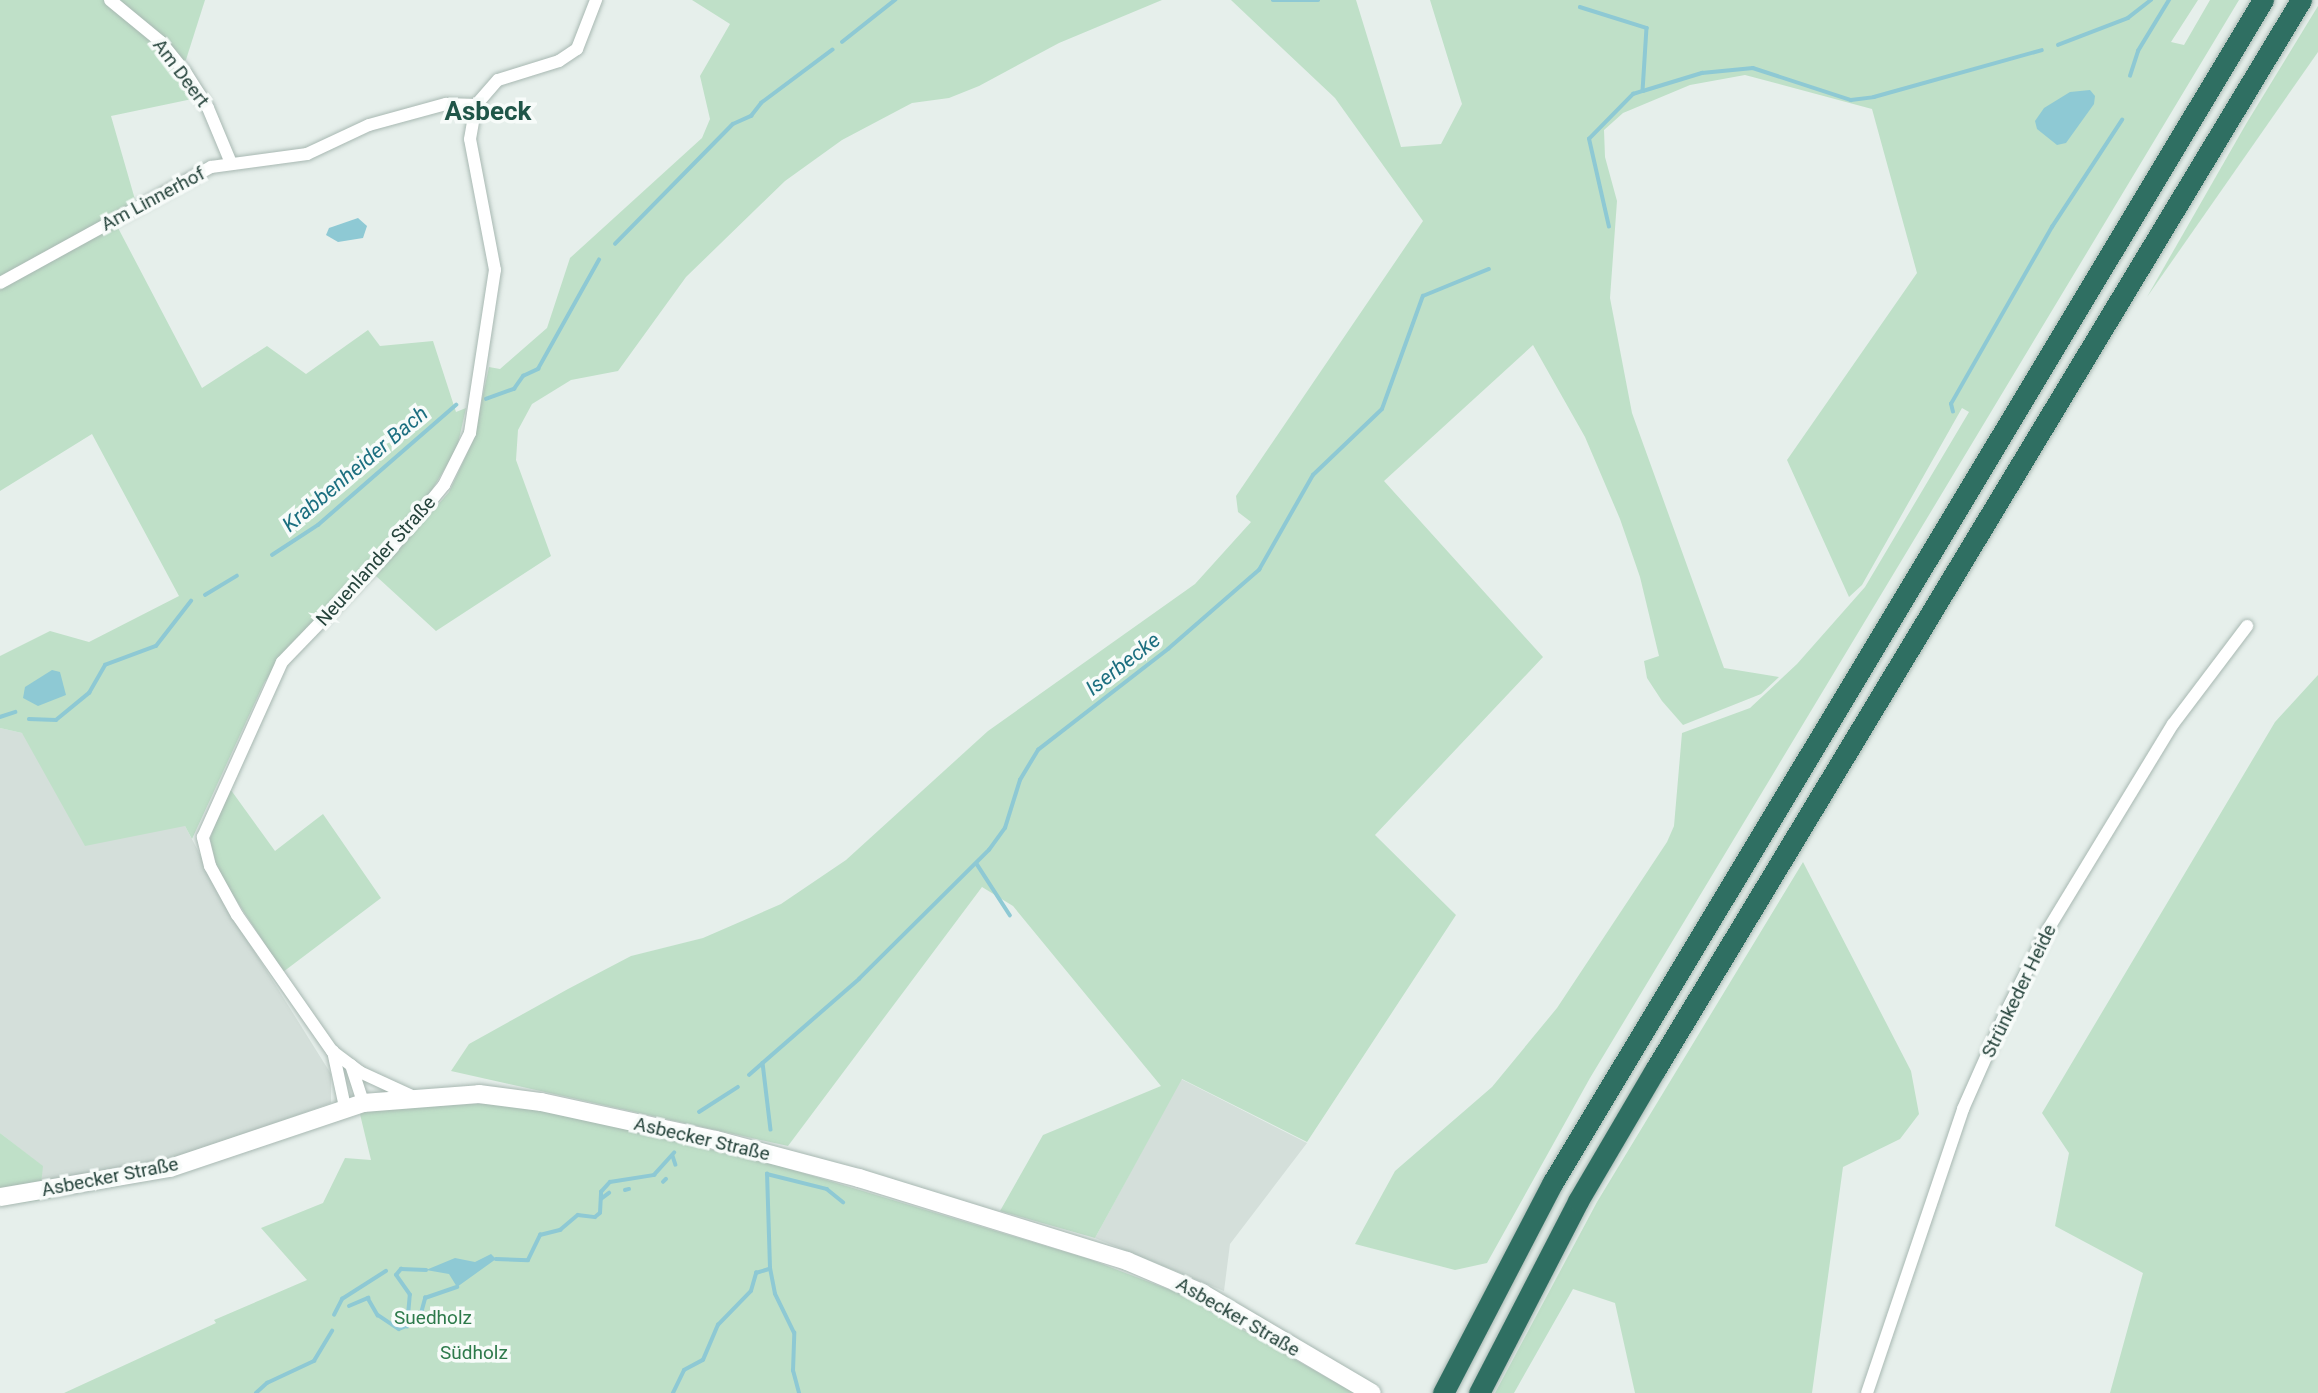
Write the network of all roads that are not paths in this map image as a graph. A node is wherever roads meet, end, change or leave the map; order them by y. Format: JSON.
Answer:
{"nodes":[{"id":1,"x":110,"y":0,"type":"edge"},
{"id":2,"x":596,"y":0,"type":"edge"},
{"id":3,"x":2263,"y":0,"type":"edge"},
{"id":4,"x":2301,"y":0,"type":"edge"},
{"id":5,"x":476,"y":105,"type":"junction"},
{"id":6,"x":231,"y":163,"type":"junction"},
{"id":7,"x":0,"y":283,"type":"edge"},
{"id":8,"x":2246,"y":626,"type":"dead end"},
{"id":9,"x":332,"y":1051,"type":"junction"},
{"id":10,"x":351,"y":1065,"type":"junction"},
{"id":11,"x":414,"y":1097,"type":"junction"},
{"id":12,"x":363,"y":1103,"type":"junction"},
{"id":13,"x":345,"y":1107,"type":"junction"},
{"id":14,"x":0,"y":1197,"type":"edge"},
{"id":15,"x":1372,"y":1393,"type":"edge"},
{"id":16,"x":1443,"y":1393,"type":"edge"},
{"id":17,"x":1479,"y":1393,"type":"edge"},
{"id":18,"x":1867,"y":1393,"type":"edge"}],
"edges":[{"from":1,"to":6,"type":"street","name":"Am Deert"},
{"from":2,"to":5,"type":"street"},
{"from":3,"to":16,"type":"highway"},
{"from":4,"to":17,"type":"highway"},
{"from":5,"to":6,"type":"street","name":"Am Linnerhof"},
{"from":5,"to":9,"type":"street","name":"Neuenlander Straße"},
{"from":6,"to":7,"type":"street","name":"Am Linnerhof"},
{"from":8,"to":18,"type":"street","name":"Strünkeder Heide"},
{"from":9,"to":10,"type":"street","name":"Neuenlander Straße"},
{"from":9,"to":13,"type":"street","name":"Neuenlander Straße"},
{"from":10,"to":11,"type":"street","name":"Neuenlander Straße"},
{"from":10,"to":12,"type":"street"},
{"from":11,"to":12,"type":"main road","name":"Asbecker Straße"},
{"from":11,"to":15,"type":"main road","name":"Asbecker Straße"},
{"from":12,"to":13,"type":"main road","name":"Asbecker Straße"},
{"from":13,"to":14,"type":"main road","name":"Asbecker Straße"}]}
